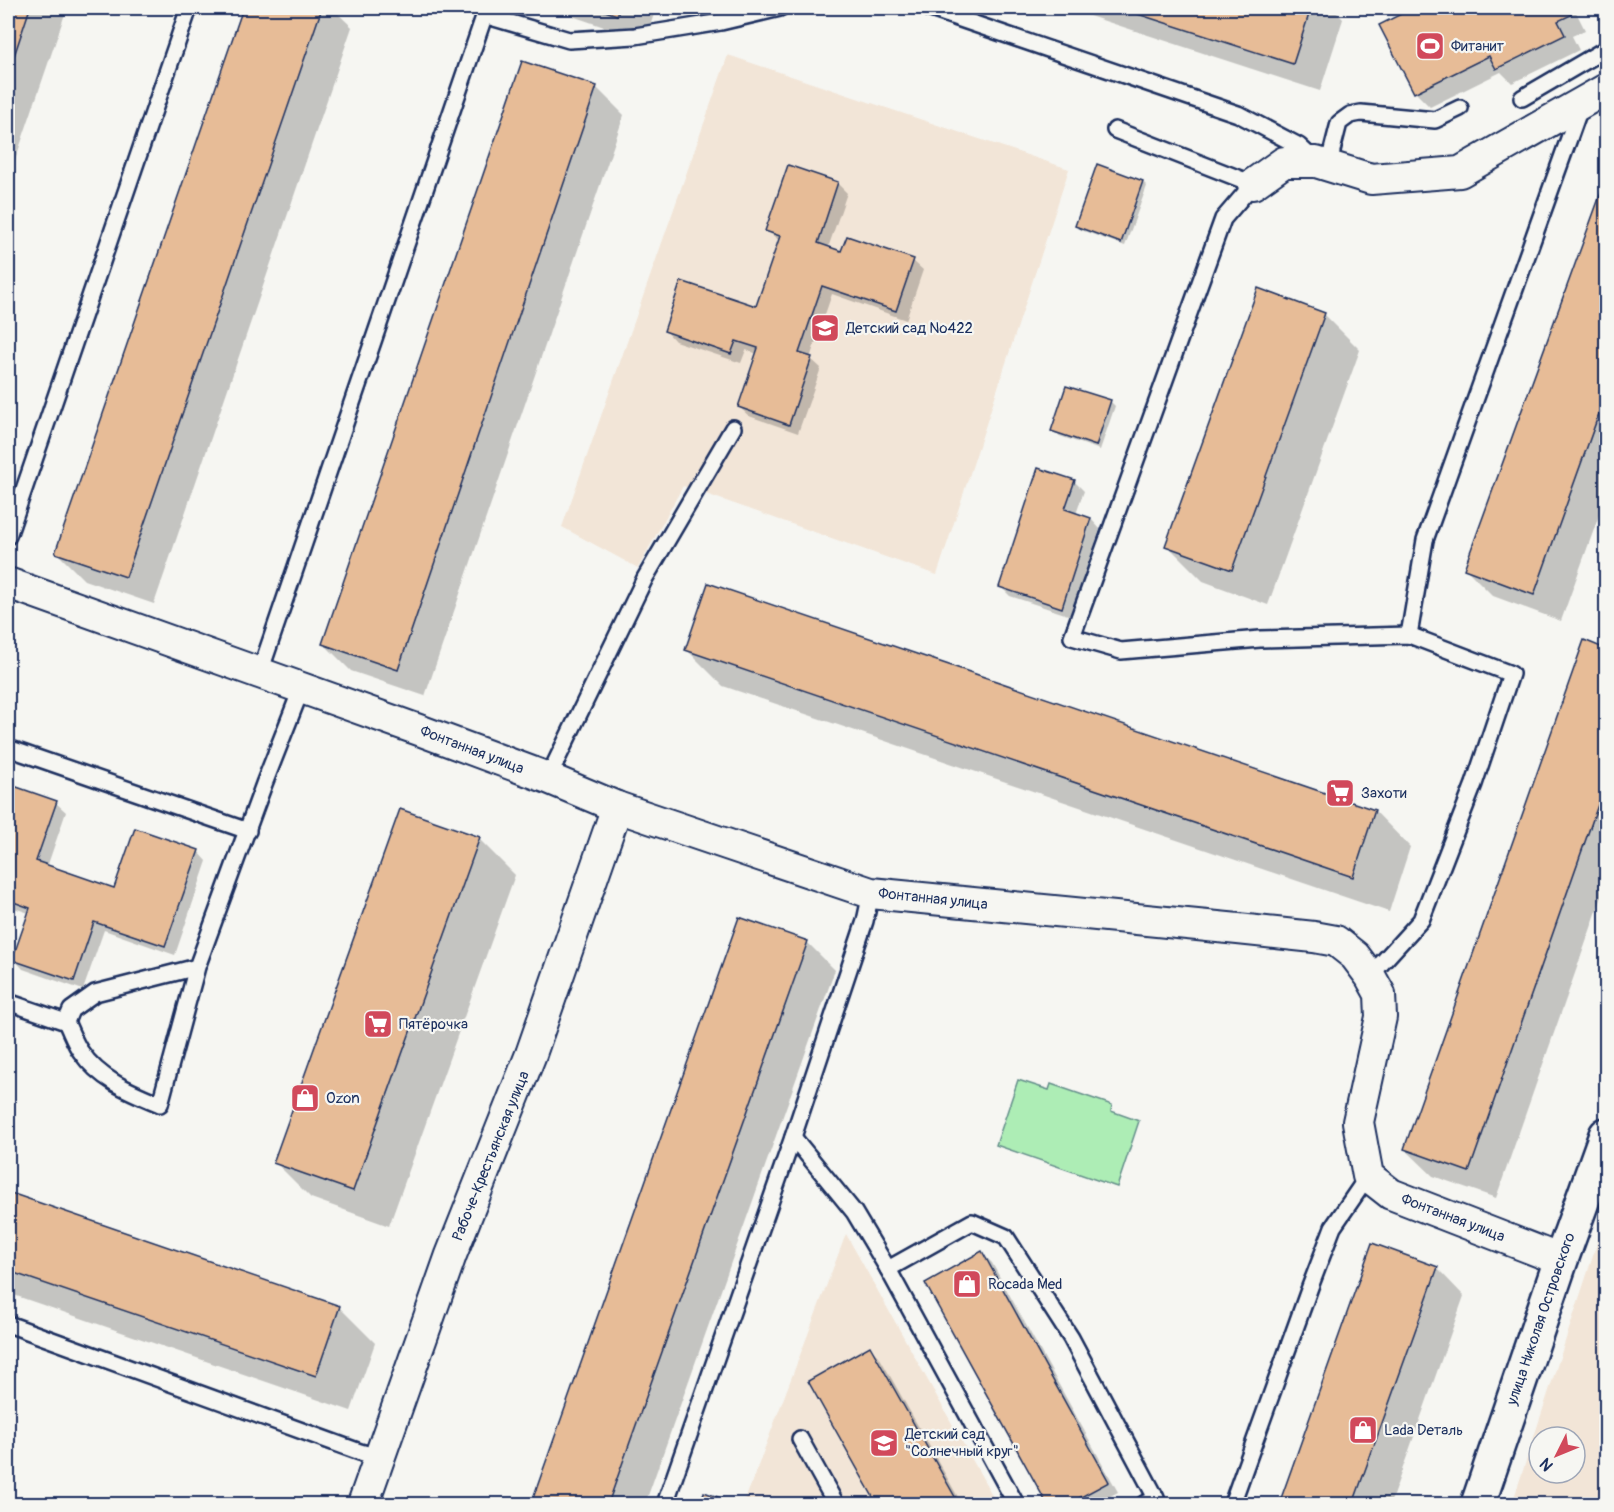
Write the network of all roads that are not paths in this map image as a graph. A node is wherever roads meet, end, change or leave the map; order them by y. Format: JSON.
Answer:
{"nodes":[{"id":1,"x":189,"y":8,"type":"edge"},
{"id":2,"x":780,"y":8,"type":"edge"},
{"id":3,"x":928,"y":8,"type":"edge"},
{"id":4,"x":486,"y":11,"type":"edge"},
{"id":5,"x":1606,"y":49,"type":"edge"},
{"id":6,"x":1594,"y":95,"type":"edge"},
{"id":7,"x":1522,"y":98,"type":"dead end"},
{"id":8,"x":1460,"y":108,"type":"dead end"},
{"id":9,"x":1115,"y":130,"type":"dead end"},
{"id":10,"x":1322,"y":164,"type":"junction"},
{"id":11,"x":1253,"y":184,"type":"junction"},
{"id":12,"x":733,"y":428,"type":"dead end"},
{"id":13,"x":8,"y":536,"type":"edge"},
{"id":14,"x":8,"y":583,"type":"edge"},
{"id":15,"x":1409,"y":635,"type":"junction"},
{"id":16,"x":260,"y":672,"type":"junction"},
{"id":17,"x":302,"y":687,"type":"junction"},
{"id":18,"x":8,"y":748,"type":"edge"},
{"id":19,"x":548,"y":778,"type":"junction"},
{"id":20,"x":617,"y":807,"type":"junction"},
{"id":21,"x":248,"y":831,"type":"junction"},
{"id":22,"x":871,"y":894,"type":"junction"},
{"id":23,"x":197,"y":967,"type":"junction"},
{"id":24,"x":1370,"y":976,"type":"junction"},
{"id":25,"x":8,"y":1002,"type":"edge"},
{"id":26,"x":66,"y":1022,"type":"junction"},
{"id":27,"x":1606,"y":1135,"type":"edge"},
{"id":28,"x":793,"y":1137,"type":"junction"},
{"id":29,"x":1368,"y":1176,"type":"junction"},
{"id":30,"x":1598,"y":1184,"type":"edge"},
{"id":31,"x":1561,"y":1260,"type":"junction"},
{"id":32,"x":888,"y":1269,"type":"junction"},
{"id":33,"x":8,"y":1324,"type":"edge"},
{"id":34,"x":800,"y":1439,"type":"dead end"},
{"id":35,"x":379,"y":1457,"type":"junction"},
{"id":36,"x":363,"y":1504,"type":"edge"},
{"id":37,"x":665,"y":1504,"type":"edge"},
{"id":38,"x":836,"y":1504,"type":"edge"},
{"id":39,"x":1016,"y":1504,"type":"edge"},
{"id":40,"x":1144,"y":1504,"type":"edge"},
{"id":41,"x":1232,"y":1504,"type":"edge"},
{"id":42,"x":1478,"y":1504,"type":"edge"}],
"edges":[{"from":1,"to":13,"type":"lane"},
{"from":2,"to":4,"type":"lane"},
{"from":3,"to":10,"type":"lane"},
{"from":4,"to":16,"type":"lane"},
{"from":5,"to":7,"type":"lane"},
{"from":6,"to":10,"type":"street"},
{"from":6,"to":15,"type":"lane"},
{"from":8,"to":10,"type":"lane"},
{"from":9,"to":11,"type":"lane"},
{"from":10,"to":11,"type":"street"},
{"from":11,"to":15,"type":"lane"},
{"from":12,"to":19,"type":"lane"},
{"from":14,"to":16,"type":"street","name":"Фонтанная улица"},
{"from":15,"to":24,"type":"lane"},
{"from":16,"to":17,"type":"street","name":"Фонтанная улица"},
{"from":17,"to":19,"type":"street","name":"Фонтанная улица"},
{"from":17,"to":21,"type":"lane"},
{"from":18,"to":21,"type":"lane"},
{"from":19,"to":20,"type":"street","name":"Фонтанная улица"},
{"from":20,"to":22,"type":"street","name":"Фонтанная улица"},
{"from":20,"to":35,"type":"street","name":"Рабоче-Крестьянская улица"},
{"from":21,"to":23,"type":"lane"},
{"from":22,"to":24,"type":"street","name":"Фонтанная улица"},
{"from":22,"to":28,"type":"lane"},
{"from":23,"to":26,"type":"lane"},
{"from":23,"to":26,"type":"lane"},
{"from":24,"to":29,"type":"street","name":"Фонтанная улица"},
{"from":25,"to":26,"type":"lane"},
{"from":27,"to":30,"type":"main road","name":"улица Николая Островского"},
{"from":28,"to":32,"type":"lane"},
{"from":28,"to":37,"type":"lane"},
{"from":29,"to":31,"type":"street","name":"Фонтанная улица"},
{"from":29,"to":41,"type":"lane"},
{"from":30,"to":31,"type":"main road","name":"улица Николая Островского"},
{"from":31,"to":42,"type":"main road","name":"улица Николая Островского"},
{"from":32,"to":39,"type":"lane"},
{"from":32,"to":40,"type":"lane"},
{"from":33,"to":35,"type":"lane"},
{"from":34,"to":38,"type":"lane"},
{"from":35,"to":36,"type":"street","name":"Рабоче-Крестьянская улица"}]}
